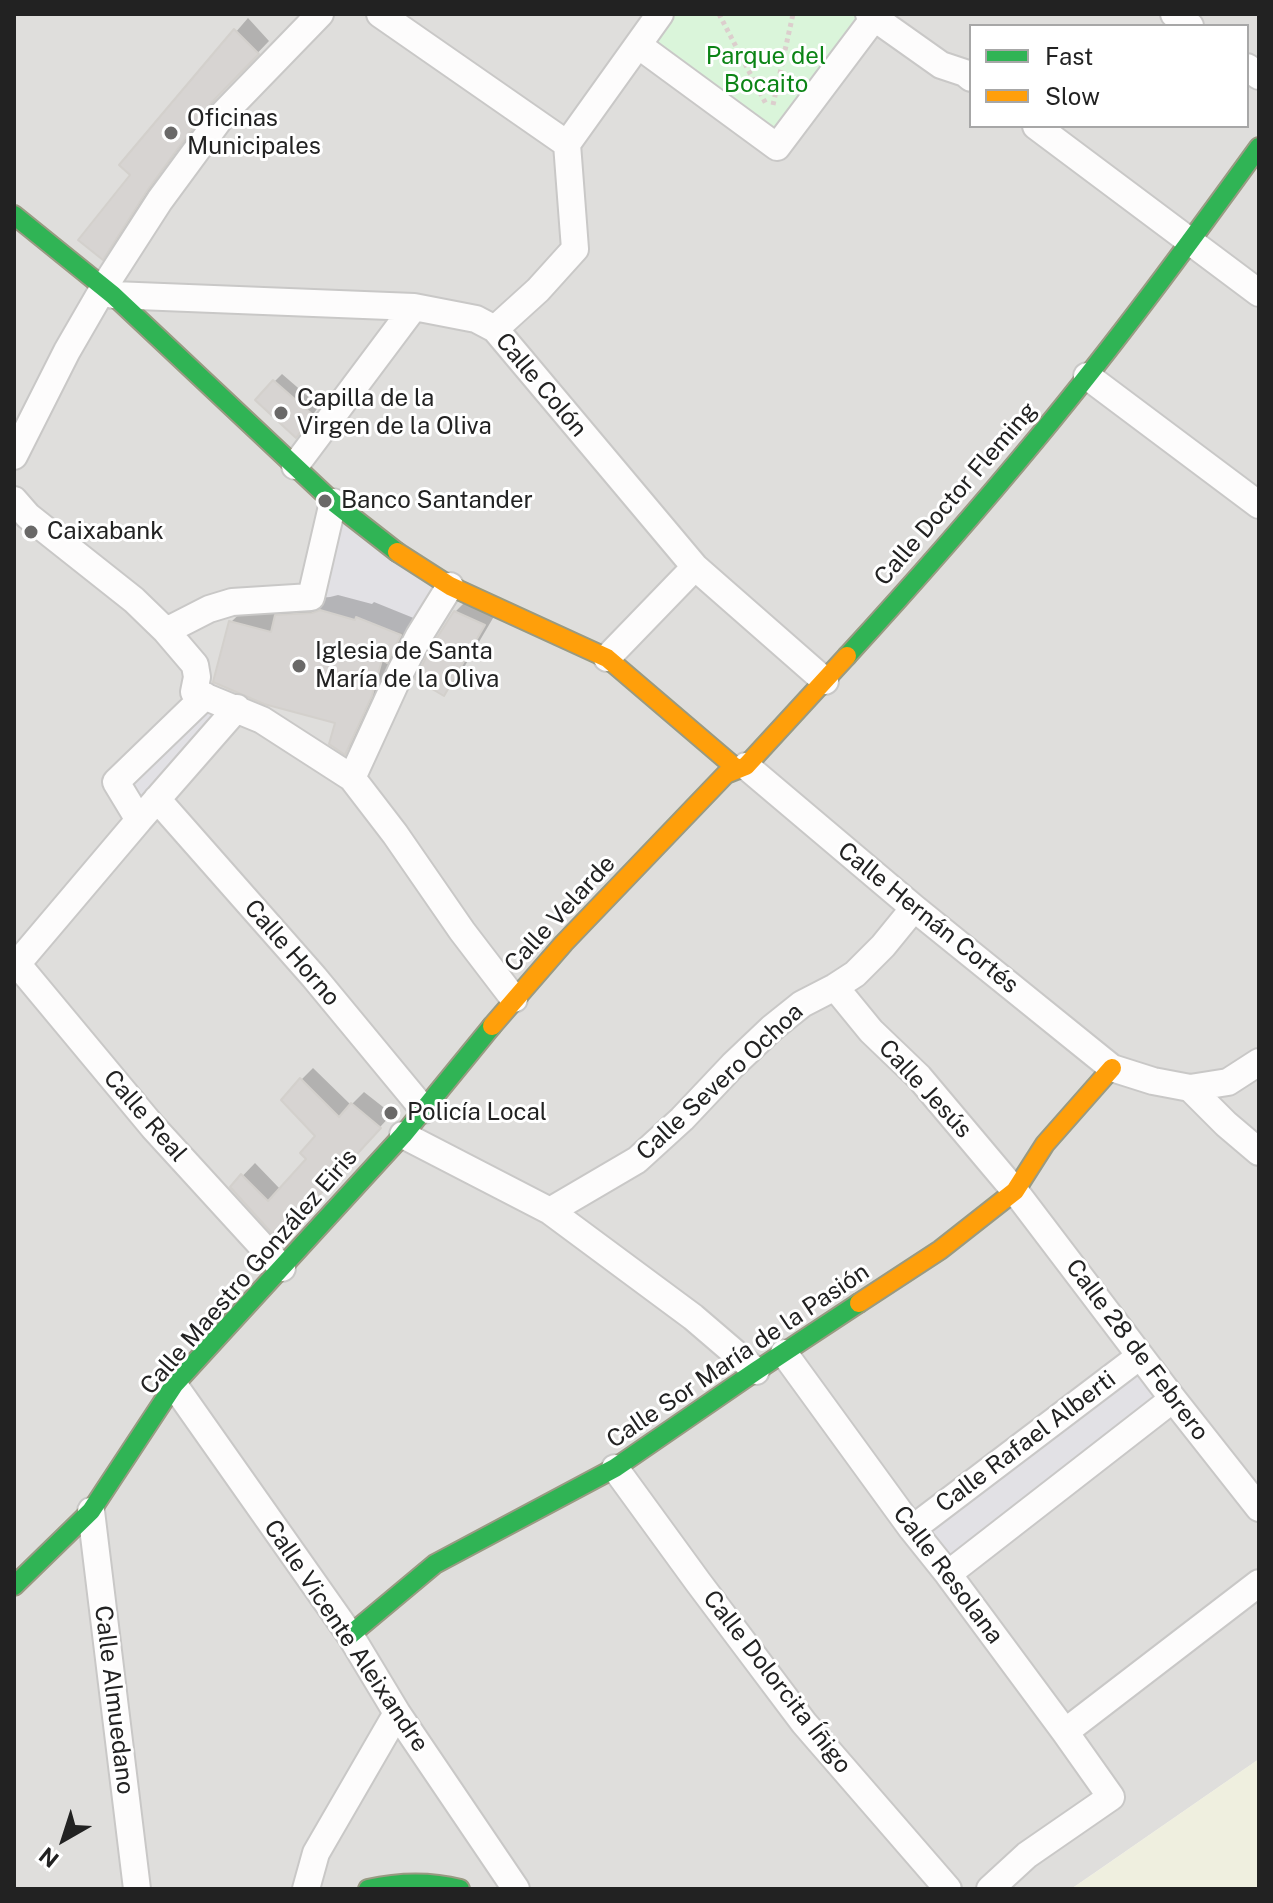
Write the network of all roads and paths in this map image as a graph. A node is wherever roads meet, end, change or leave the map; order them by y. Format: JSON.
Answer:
{"nodes":[{"id":1,"x":320,"y":14,"type":"edge"},
{"id":2,"x":380,"y":14,"type":"edge"},
{"id":3,"x":660,"y":14,"type":"edge"},
{"id":4,"x":719,"y":14,"type":"edge"},
{"id":5,"x":793,"y":14,"type":"edge"},
{"id":6,"x":872,"y":16,"type":"edge"},
{"id":7,"x":638,"y":45,"type":"junction"},
{"id":8,"x":969,"y":76,"type":"edge"},
{"id":9,"x":1039,"y":128,"type":"edge"},
{"id":10,"x":567,"y":144,"type":"junction"},
{"id":11,"x":1259,"y":147,"type":"edge"},
{"id":12,"x":14,"y":215,"type":"edge"},
{"id":13,"x":1190,"y":242,"type":"junction"},
{"id":14,"x":109,"y":291,"type":"junction"},
{"id":15,"x":1259,"y":293,"type":"edge"},
{"id":16,"x":414,"y":307,"type":"junction"},
{"id":17,"x":495,"y":329,"type":"junction"},
{"id":18,"x":1087,"y":376,"type":"junction"},
{"id":19,"x":14,"y":456,"type":"edge"},
{"id":20,"x":295,"y":466,"type":"junction"},
{"id":21,"x":333,"y":502,"type":"junction"},
{"id":22,"x":1259,"y":505,"type":"edge"},
{"id":23,"x":19,"y":516,"type":"edge"},
{"id":24,"x":695,"y":567,"type":"junction"},
{"id":25,"x":450,"y":586,"type":"junction"},
{"id":26,"x":166,"y":631,"type":"junction"},
{"id":27,"x":607,"y":658,"type":"junction"},
{"id":28,"x":825,"y":681,"type":"junction"},
{"id":29,"x":205,"y":696,"type":"junction"},
{"id":30,"x":237,"y":708,"type":"junction"},
{"id":31,"x":742,"y":768,"type":"junction"},
{"id":32,"x":352,"y":778,"type":"junction"},
{"id":33,"x":157,"y":799,"type":"junction"},
{"id":34,"x":139,"y":820,"type":"junction"},
{"id":35,"x":914,"y":908,"type":"junction"},
{"id":36,"x":16,"y":962,"type":"edge"},
{"id":37,"x":835,"y":987,"type":"junction"},
{"id":38,"x":514,"y":999,"type":"junction"},
{"id":39,"x":1259,"y":1062,"type":"edge"},
{"id":40,"x":1112,"y":1068,"type":"junction"},
{"id":41,"x":1190,"y":1088,"type":"junction"},
{"id":42,"x":424,"y":1110,"type":"junction"},
{"id":43,"x":403,"y":1135,"type":"junction"},
{"id":44,"x":1259,"y":1152,"type":"edge"},
{"id":45,"x":1015,"y":1191,"type":"junction"},
{"id":46,"x":550,"y":1211,"type":"junction"},
{"id":47,"x":282,"y":1268,"type":"junction"},
{"id":48,"x":784,"y":1353,"type":"junction"},
{"id":49,"x":1140,"y":1356,"type":"junction"},
{"id":50,"x":756,"y":1371,"type":"junction"},
{"id":51,"x":174,"y":1385,"type":"junction"},
{"id":52,"x":1173,"y":1399,"type":"junction"},
{"id":53,"x":615,"y":1468,"type":"junction"},
{"id":54,"x":1259,"y":1508,"type":"edge"},
{"id":55,"x":91,"y":1511,"type":"junction"},
{"id":56,"x":912,"y":1529,"type":"junction"},
{"id":57,"x":948,"y":1574,"type":"junction"},
{"id":58,"x":1259,"y":1583,"type":"edge"},
{"id":59,"x":14,"y":1586,"type":"edge"},
{"id":60,"x":350,"y":1635,"type":"junction"},
{"id":61,"x":397,"y":1713,"type":"junction"},
{"id":62,"x":1065,"y":1732,"type":"junction"},
{"id":63,"x":137,"y":1889,"type":"edge"},
{"id":64,"x":306,"y":1889,"type":"edge"},
{"id":65,"x":368,"y":1889,"type":"edge"},
{"id":66,"x":460,"y":1889,"type":"edge"},
{"id":67,"x":516,"y":1889,"type":"edge"},
{"id":68,"x":948,"y":1889,"type":"edge"},
{"id":69,"x":990,"y":1889,"type":"edge"}],
"edges":[{"from":1,"to":14,"type":"street"},
{"from":2,"to":10,"type":"street"},
{"from":3,"to":7,"type":"street"},
{"from":4,"to":5,"type":"path"},
{"from":6,"to":7,"type":"street"},
{"from":6,"to":8,"type":"street"},
{"from":7,"to":10,"type":"street"},
{"from":9,"to":13,"type":"street"},
{"from":10,"to":17,"type":"street"},
{"from":11,"to":13,"type":"street","name":"Calle Doctor Fleming"},
{"from":12,"to":14,"type":"street"},
{"from":13,"to":15,"type":"street"},
{"from":13,"to":18,"type":"street","name":"Calle Doctor Fleming"},
{"from":14,"to":16,"type":"street","name":"Calle Colón"},
{"from":14,"to":19,"type":"street"},
{"from":14,"to":20,"type":"street"},
{"from":16,"to":17,"type":"street","name":"Calle Colón"},
{"from":16,"to":20,"type":"street"},
{"from":17,"to":24,"type":"street","name":"Calle Colón"},
{"from":18,"to":22,"type":"street"},
{"from":18,"to":28,"type":"street","name":"Calle Doctor Fleming"},
{"from":20,"to":21,"type":"street"},
{"from":21,"to":25,"type":"street"},
{"from":21,"to":26,"type":"street"},
{"from":23,"to":26,"type":"street"},
{"from":24,"to":27,"type":"street"},
{"from":24,"to":28,"type":"street","name":"Calle Colón"},
{"from":25,"to":27,"type":"street"},
{"from":25,"to":32,"type":"street"},
{"from":26,"to":29,"type":"street"},
{"from":27,"to":31,"type":"street"},
{"from":28,"to":31,"type":"street","name":"Calle Doctor Fleming"},
{"from":29,"to":30,"type":"street"},
{"from":29,"to":34,"type":"street"},
{"from":30,"to":32,"type":"street"},
{"from":30,"to":33,"type":"street"},
{"from":31,"to":35,"type":"street","name":"Calle Hernán Cortés"},
{"from":31,"to":38,"type":"street","name":"Calle Velarde"},
{"from":32,"to":38,"type":"street"},
{"from":33,"to":34,"type":"street"},
{"from":33,"to":42,"type":"street","name":"Calle Horno"},
{"from":34,"to":36,"type":"street"},
{"from":35,"to":37,"type":"street","name":"Calle Severo Ochoa"},
{"from":35,"to":40,"type":"street","name":"Calle Hernán Cortés"},
{"from":36,"to":47,"type":"street","name":"Calle Real"},
{"from":37,"to":45,"type":"street","name":"Calle Jesús"},
{"from":37,"to":46,"type":"street","name":"Calle Severo Ochoa"},
{"from":38,"to":42,"type":"street","name":"Calle Velarde"},
{"from":39,"to":41,"type":"street"},
{"from":40,"to":41,"type":"street"},
{"from":40,"to":45,"type":"street","name":"Calle Sor María de la Pasión"},
{"from":41,"to":44,"type":"street"},
{"from":42,"to":43,"type":"street","name":"Calle Maestro González Eiris"},
{"from":43,"to":46,"type":"street"},
{"from":43,"to":47,"type":"street","name":"Calle Maestro González Eiris"},
{"from":45,"to":48,"type":"street","name":"Calle Sor María de la Pasión"},
{"from":45,"to":49,"type":"street","name":"Calle 28 de Febrero"},
{"from":46,"to":50,"type":"street"},
{"from":47,"to":51,"type":"street","name":"Calle Maestro González Eiris"},
{"from":48,"to":50,"type":"street","name":"Calle Sor María de la Pasión"},
{"from":48,"to":56,"type":"street","name":"Calle Resolana"},
{"from":49,"to":52,"type":"street","name":"Calle 28 de Febrero"},
{"from":49,"to":56,"type":"street","name":"Calle Rafael Alberti"},
{"from":50,"to":53,"type":"street","name":"Calle Sor María de la Pasión"},
{"from":51,"to":55,"type":"street","name":"Calle Maestro González Eiris"},
{"from":51,"to":60,"type":"street","name":"Calle Vicente Aleixandre"},
{"from":52,"to":54,"type":"street","name":"Calle 28 de Febrero"},
{"from":52,"to":57,"type":"street"},
{"from":53,"to":60,"type":"street","name":"Calle Sor María de la Pasión"},
{"from":53,"to":68,"type":"street","name":"Calle Dolorcita Íñigo"},
{"from":55,"to":59,"type":"street","name":"Calle Maestro González Eiris"},
{"from":55,"to":63,"type":"street","name":"Calle Almuedano"},
{"from":56,"to":57,"type":"street","name":"Calle Resolana"},
{"from":57,"to":62,"type":"street","name":"Calle Resolana"},
{"from":58,"to":62,"type":"street"},
{"from":60,"to":61,"type":"street","name":"Calle Vicente Aleixandre"},
{"from":61,"to":64,"type":"street"},
{"from":61,"to":67,"type":"street","name":"Calle Vicente Aleixandre"},
{"from":62,"to":69,"type":"street","name":"Calle Resolana"},
{"from":65,"to":66,"type":"street"}]}
